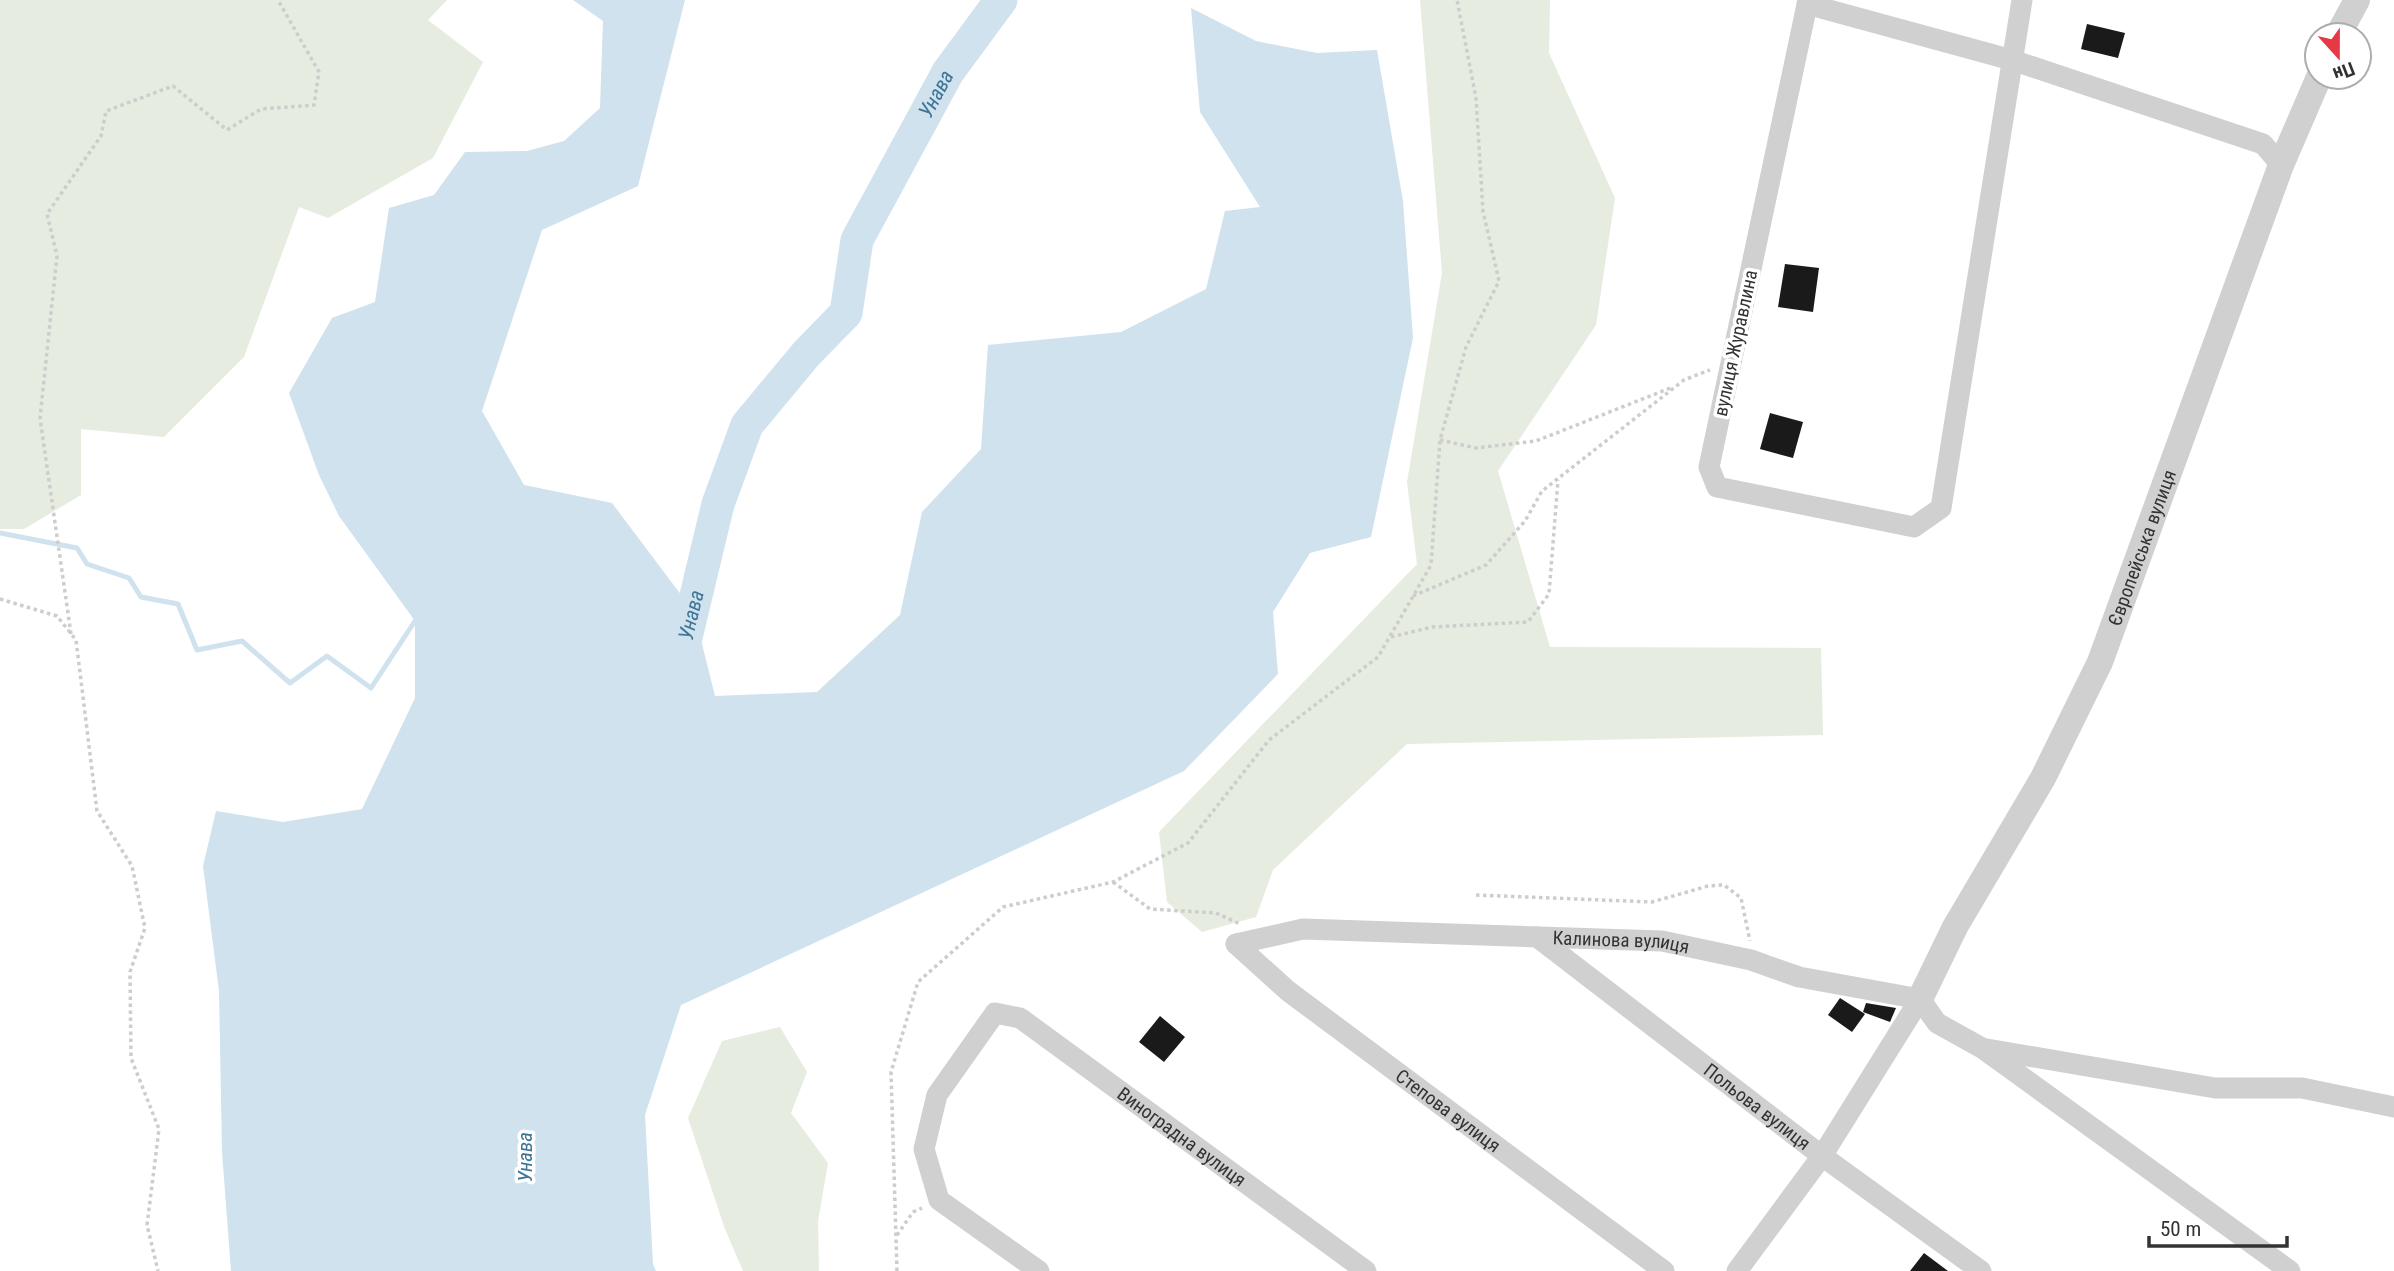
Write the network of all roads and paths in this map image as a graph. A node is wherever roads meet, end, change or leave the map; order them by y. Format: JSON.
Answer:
{"nodes":[{"id":1,"x":278,"y":0,"type":"edge"},
{"id":2,"x":1457,"y":0,"type":"edge"},
{"id":3,"x":2022,"y":0,"type":"edge"},
{"id":4,"x":2357,"y":0,"type":"edge"},
{"id":5,"x":1807,"y":2,"type":"edge"},
{"id":6,"x":2346,"y":21,"type":"edge"},
{"id":7,"x":2012,"y":60,"type":"junction"},
{"id":8,"x":2313,"y":91,"type":"edge"},
{"id":9,"x":2281,"y":165,"type":"junction"},
{"id":10,"x":1731,"y":361,"type":"junction"},
{"id":11,"x":1678,"y":385,"type":"junction"},
{"id":12,"x":1440,"y":440,"type":"junction"},
{"id":13,"x":1558,"y":480,"type":"junction"},
{"id":14,"x":1413,"y":597,"type":"junction"},
{"id":15,"x":0,"y":599,"type":"edge"},
{"id":16,"x":71,"y":634,"type":"junction"},
{"id":17,"x":1389,"y":638,"type":"junction"},
{"id":18,"x":1113,"y":882,"type":"junction"},
{"id":19,"x":1476,"y":895,"type":"dead end"},
{"id":20,"x":1269,"y":937,"type":"junction"},
{"id":21,"x":1537,"y":937,"type":"junction"},
{"id":22,"x":1236,"y":944,"type":"joint"},
{"id":23,"x":1751,"y":960,"type":"junction"},
{"id":24,"x":1920,"y":999,"type":"junction"},
{"id":25,"x":1982,"y":1048,"type":"junction"},
{"id":26,"x":2391,"y":1099,"type":"edge"},
{"id":27,"x":1822,"y":1156,"type":"junction"},
{"id":28,"x":939,"y":1200,"type":"junction"},
{"id":29,"x":895,"y":1237,"type":"junction"},
{"id":30,"x":158,"y":1271,"type":"edge"},
{"id":31,"x":897,"y":1271,"type":"edge"},
{"id":32,"x":1039,"y":1271,"type":"edge"},
{"id":33,"x":1366,"y":1271,"type":"edge"},
{"id":34,"x":1664,"y":1271,"type":"edge"},
{"id":35,"x":1737,"y":1271,"type":"edge"},
{"id":36,"x":1981,"y":1271,"type":"edge"},
{"id":37,"x":2290,"y":1271,"type":"edge"}],
"edges":[{"from":1,"to":16,"type":"path"},
{"from":2,"to":12,"type":"path"},
{"from":3,"to":7,"type":"street"},
{"from":4,"to":6,"type":"street"},
{"from":5,"to":7,"type":"street"},
{"from":5,"to":10,"type":"street","name":"вулиця Журавлина"},
{"from":7,"to":9,"type":"street"},
{"from":7,"to":10,"type":"street","name":"вулиця Журавлина"},
{"from":8,"to":9,"type":"street","name":"Європейська вулиця"},
{"from":9,"to":24,"type":"street","name":"Європейська вулиця"},
{"from":10,"to":11,"type":"path"},
{"from":11,"to":12,"type":"path"},
{"from":11,"to":13,"type":"path"},
{"from":12,"to":14,"type":"path"},
{"from":13,"to":14,"type":"path"},
{"from":13,"to":17,"type":"path"},
{"from":14,"to":17,"type":"path"},
{"from":15,"to":16,"type":"path"},
{"from":16,"to":30,"type":"path"},
{"from":17,"to":18,"type":"path"},
{"from":18,"to":20,"type":"path"},
{"from":18,"to":29,"type":"path"},
{"from":19,"to":23,"type":"path"},
{"from":20,"to":21,"type":"street","name":"Калинова вулиця"},
{"from":20,"to":22,"type":"street","name":"Калинова вулиця"},
{"from":21,"to":23,"type":"street","name":"Калинова вулиця"},
{"from":21,"to":27,"type":"street","name":"Польова вулиця"},
{"from":22,"to":34,"type":"street","name":"Степова вулиця"},
{"from":23,"to":24,"type":"street","name":"Калинова вулиця"},
{"from":24,"to":25,"type":"street"},
{"from":24,"to":27,"type":"street"},
{"from":25,"to":26,"type":"street"},
{"from":25,"to":37,"type":"street"},
{"from":27,"to":35,"type":"street"},
{"from":27,"to":36,"type":"street","name":"Польова вулиця"},
{"from":28,"to":29,"type":"path"},
{"from":28,"to":32,"type":"street"},
{"from":28,"to":33,"type":"street","name":"Виноградна вулиця"},
{"from":29,"to":31,"type":"path"}]}
